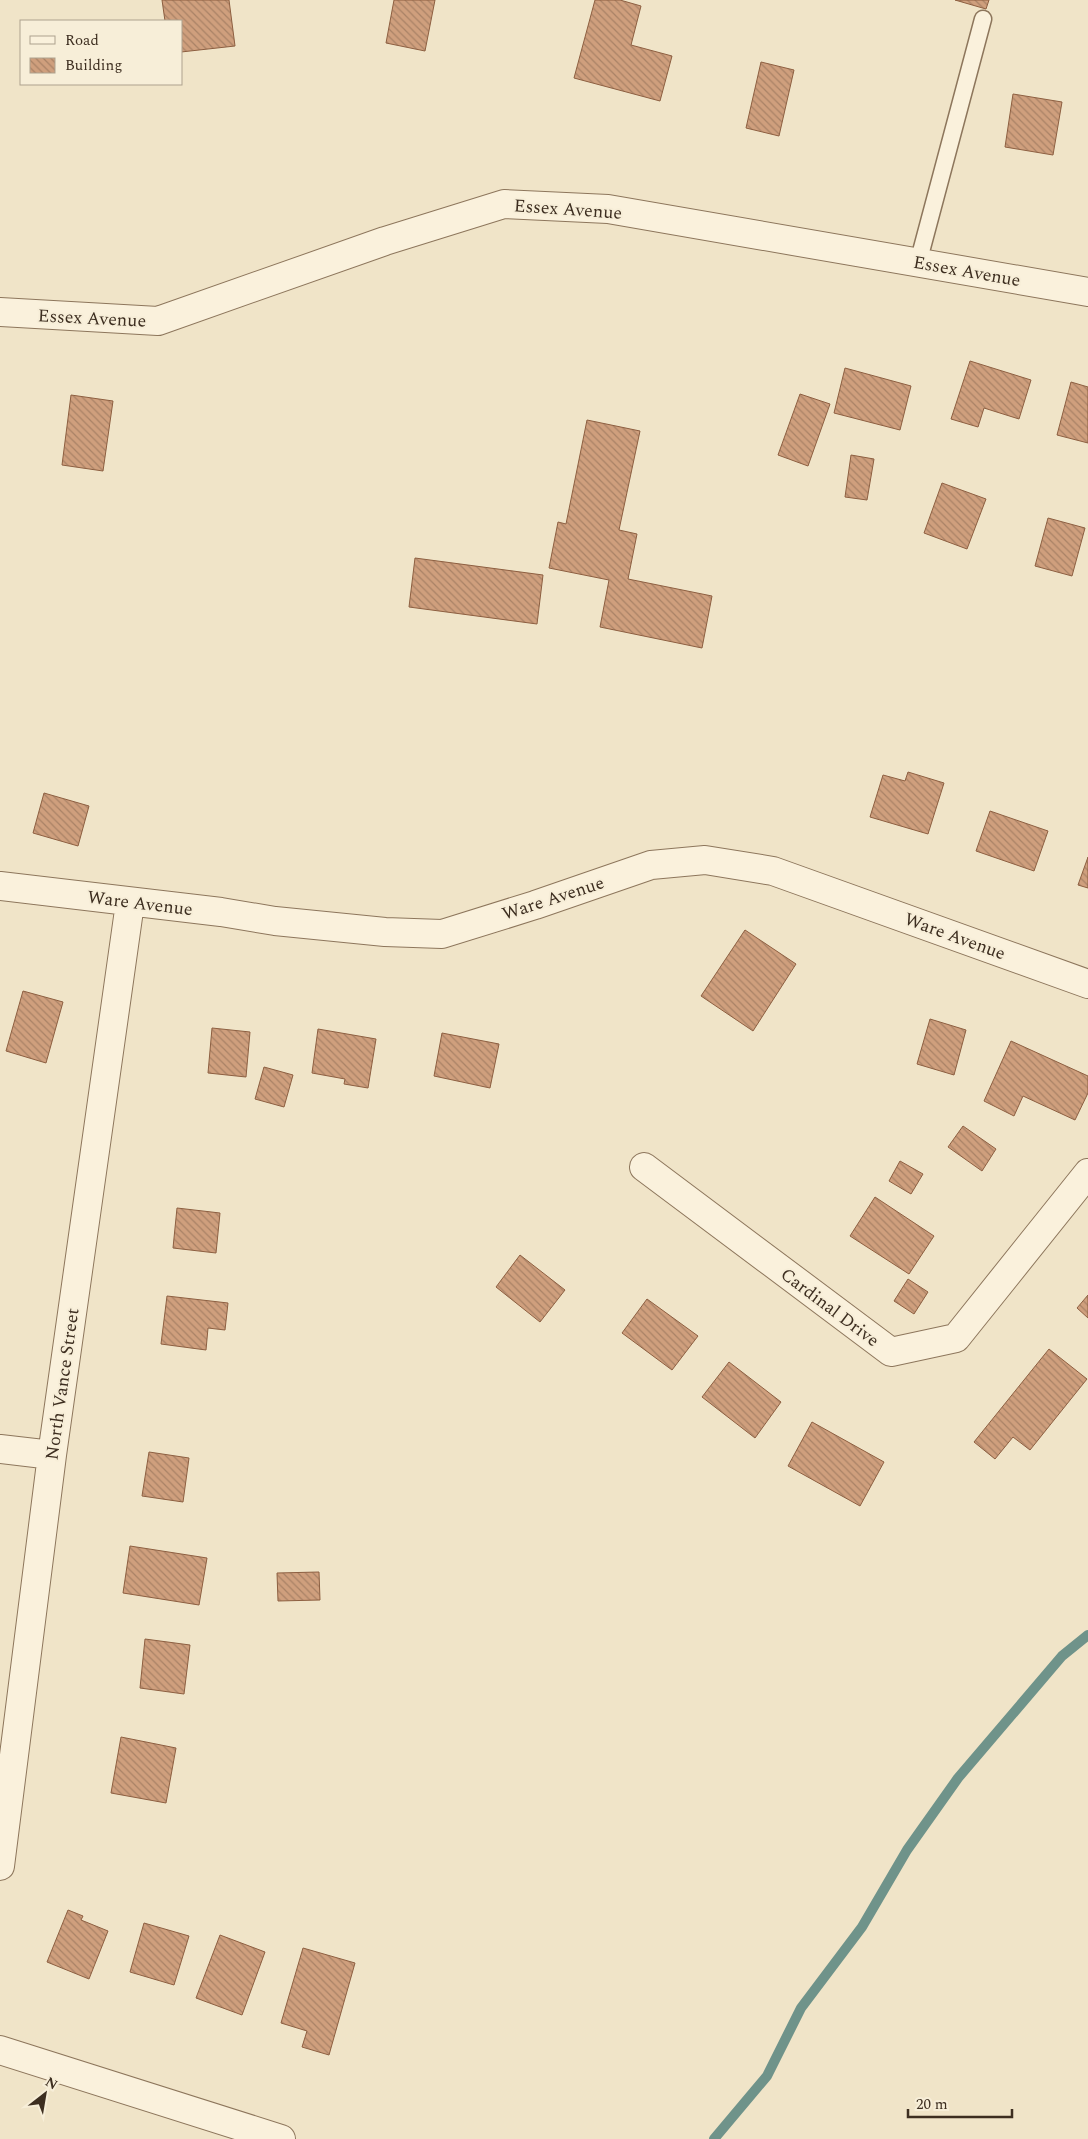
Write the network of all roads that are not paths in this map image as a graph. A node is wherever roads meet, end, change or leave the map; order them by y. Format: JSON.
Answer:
{"nodes":[{"id":1,"x":982,"y":19,"type":"dead end"},
{"id":2,"x":918,"y":263,"type":"junction"},
{"id":3,"x":1088,"y":292,"type":"edge"},
{"id":4,"x":0,"y":312,"type":"edge"},
{"id":5,"x":0,"y":886,"type":"edge"},
{"id":6,"x":130,"y":902,"type":"junction"},
{"id":7,"x":1088,"y":984,"type":"edge"},
{"id":8,"x":644,"y":1167,"type":"dead end"},
{"id":9,"x":1088,"y":1173,"type":"edge"},
{"id":10,"x":0,"y":1449,"type":"edge"},
{"id":11,"x":52,"y":1455,"type":"junction"},
{"id":12,"x":0,"y":1866,"type":"edge"},
{"id":13,"x":0,"y":2050,"type":"edge"},
{"id":14,"x":281,"y":2139,"type":"edge"}],
"edges":[{"from":1,"to":2,"type":"lane"},
{"from":2,"to":3,"type":"street","name":"Essex Avenue"},
{"from":2,"to":4,"type":"street","name":"Essex Avenue"},
{"from":5,"to":6,"type":"street","name":"Ware Avenue"},
{"from":6,"to":7,"type":"street","name":"Ware Avenue"},
{"from":6,"to":11,"type":"street","name":"North Vance Street"},
{"from":8,"to":9,"type":"street","name":"Cardinal Drive"},
{"from":10,"to":11,"type":"street"},
{"from":11,"to":12,"type":"street","name":"North Vance Street"},
{"from":13,"to":14,"type":"street"}]}
